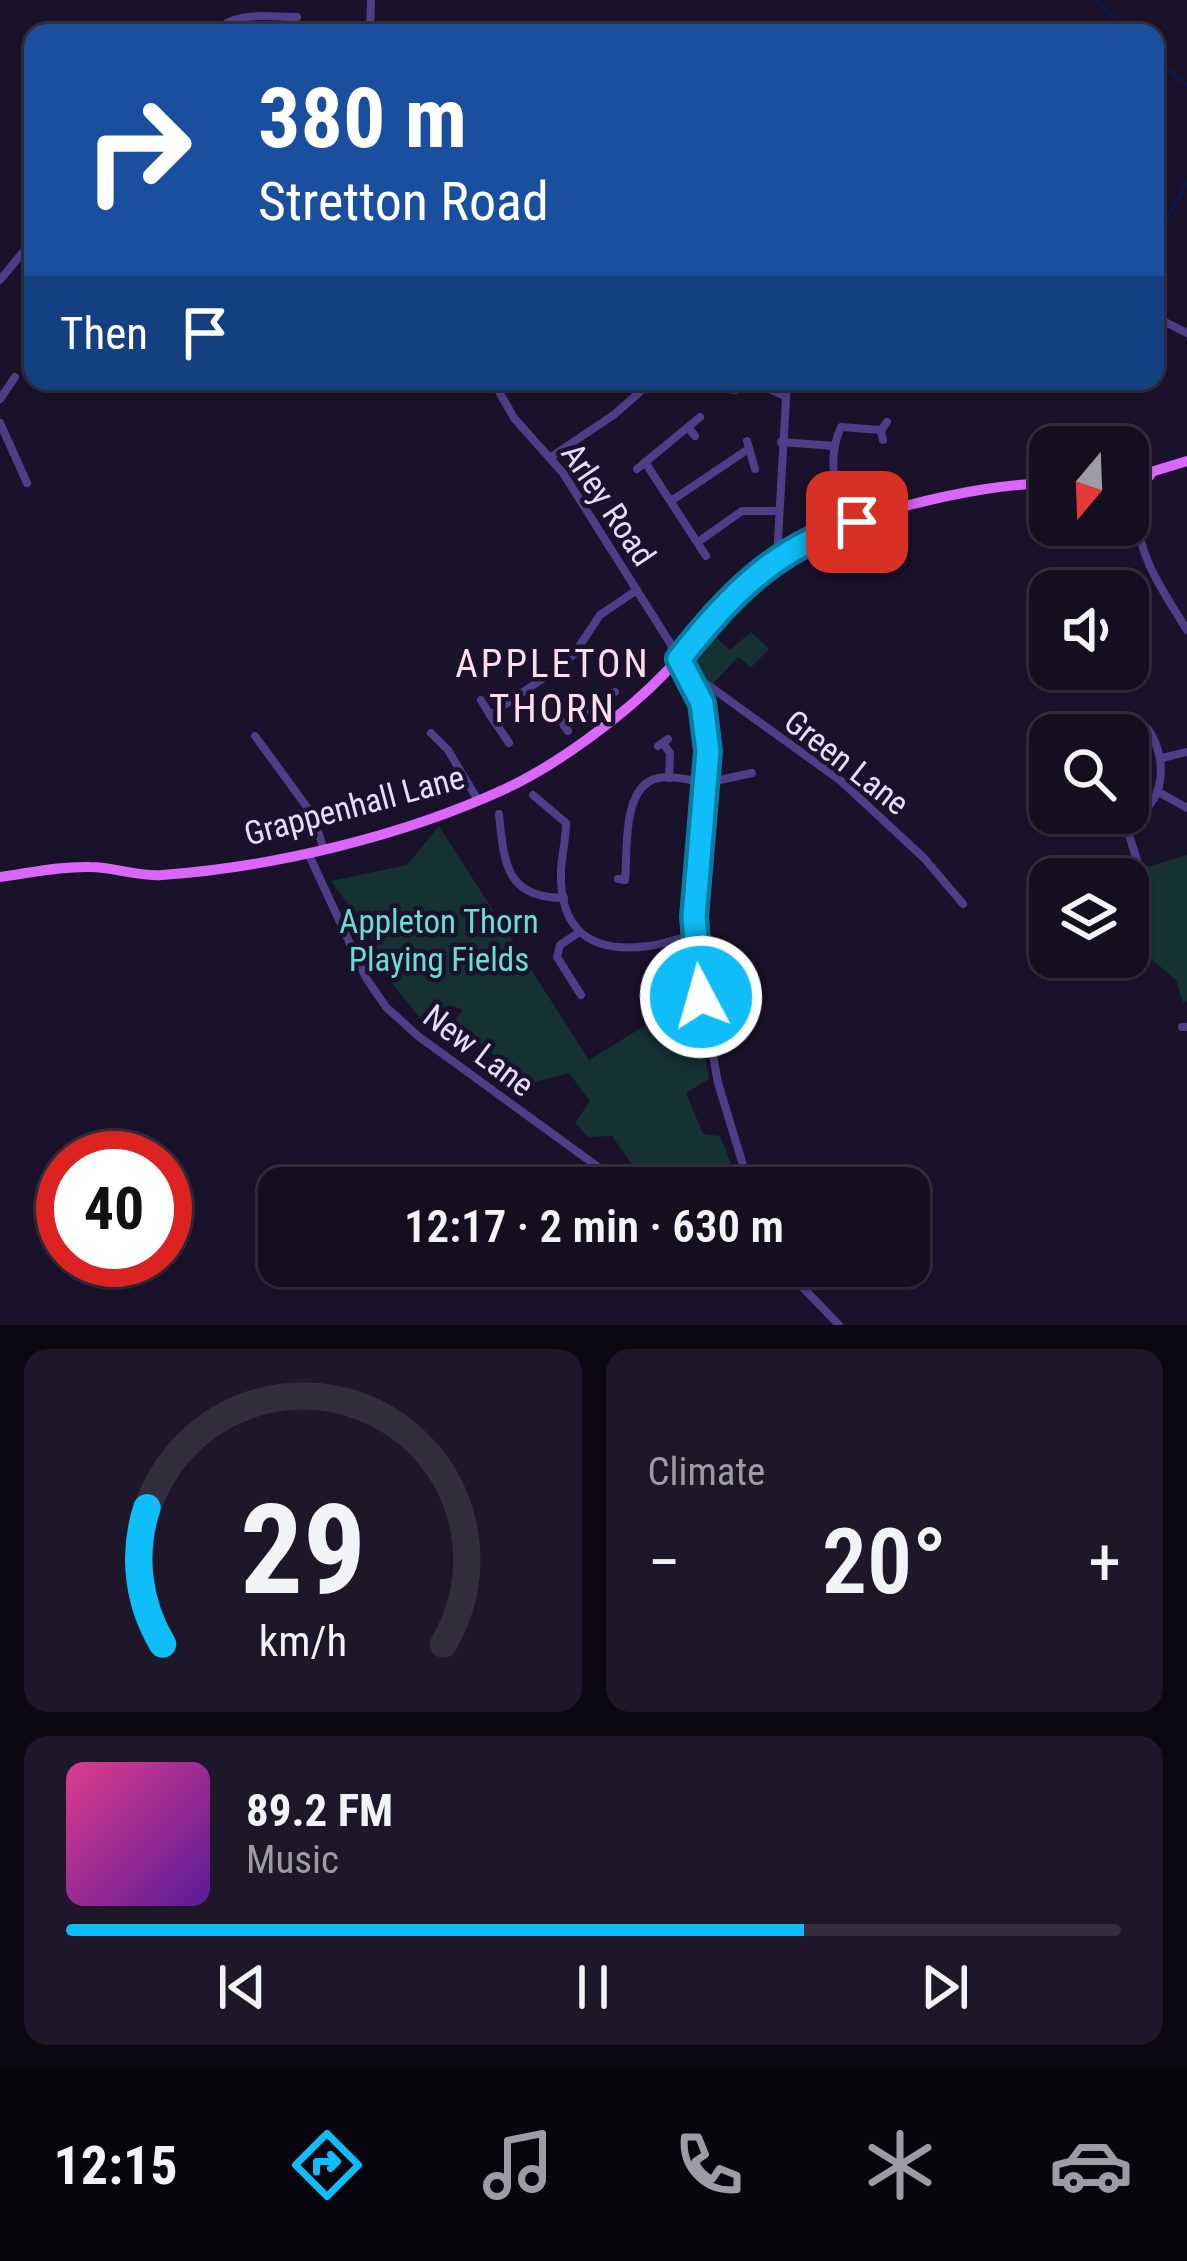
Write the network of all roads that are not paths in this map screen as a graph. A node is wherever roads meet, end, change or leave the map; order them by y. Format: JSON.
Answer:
{"nodes":[{"id":1,"x":297,"y":17,"type":"dead end"},
{"id":2,"x":222,"y":24,"type":"edge"},
{"id":3,"x":24,"y":251,"type":"edge"},
{"id":4,"x":0,"y":280,"type":"edge"},
{"id":5,"x":15,"y":376,"type":"dead end"},
{"id":6,"x":499,"y":390,"type":"edge"},
{"id":7,"x":642,"y":390,"type":"edge"},
{"id":8,"x":771,"y":390,"type":"edge"},
{"id":9,"x":785,"y":390,"type":"edge"},
{"id":10,"x":784,"y":396,"type":"junction"},
{"id":11,"x":0,"y":399,"type":"edge"},
{"id":12,"x":700,"y":417,"type":"dead end"},
{"id":13,"x":0,"y":423,"type":"edge"},
{"id":14,"x":688,"y":427,"type":"junction"},
{"id":15,"x":884,"y":430,"type":"dead end"},
{"id":16,"x":695,"y":436,"type":"dead end"},
{"id":17,"x":781,"y":442,"type":"junction"},
{"id":18,"x":835,"y":446,"type":"junction"},
{"id":19,"x":12,"y":452,"type":"junction"},
{"id":20,"x":551,"y":457,"type":"junction"},
{"id":21,"x":0,"y":458,"type":"edge"},
{"id":22,"x":1187,"y":460,"type":"edge"},
{"id":23,"x":755,"y":469,"type":"dead end"},
{"id":24,"x":1149,"y":477,"type":"edge"},
{"id":25,"x":27,"y":482,"type":"dead end"},
{"id":26,"x":878,"y":482,"type":"dead end"},
{"id":27,"x":1029,"y":486,"type":"edge"},
{"id":28,"x":670,"y":501,"type":"junction"},
{"id":29,"x":778,"y":511,"type":"junction"},
{"id":30,"x":698,"y":542,"type":"junction"},
{"id":31,"x":1140,"y":546,"type":"edge"},
{"id":32,"x":706,"y":556,"type":"dead end"},
{"id":33,"x":777,"y":557,"type":"junction"},
{"id":34,"x":637,"y":590,"type":"junction"},
{"id":35,"x":1187,"y":630,"type":"edge"},
{"id":36,"x":679,"y":659,"type":"junction"},
{"id":37,"x":688,"y":677,"type":"junction"},
{"id":38,"x":615,"y":692,"type":"dead end"},
{"id":39,"x":481,"y":700,"type":"dead end"},
{"id":40,"x":593,"y":706,"type":"junction"},
{"id":41,"x":490,"y":715,"type":"junction"},
{"id":42,"x":605,"y":722,"type":"junction"},
{"id":43,"x":564,"y":726,"type":"dead end"},
{"id":44,"x":1149,"y":731,"type":"edge"},
{"id":45,"x":430,"y":732,"type":"dead end"},
{"id":46,"x":254,"y":736,"type":"dead end"},
{"id":47,"x":663,"y":742,"type":"dead end"},
{"id":48,"x":509,"y":743,"type":"dead end"},
{"id":49,"x":1187,"y":752,"type":"edge"},
{"id":50,"x":1162,"y":758,"type":"junction"},
{"id":51,"x":752,"y":773,"type":"dead end"},
{"id":52,"x":669,"y":778,"type":"junction"},
{"id":53,"x":706,"y":782,"type":"junction"},
{"id":54,"x":1156,"y":791,"type":"junction"},
{"id":55,"x":533,"y":795,"type":"dead end"},
{"id":56,"x":478,"y":800,"type":"junction"},
{"id":57,"x":1149,"y":801,"type":"edge"},
{"id":58,"x":1187,"y":808,"type":"edge"},
{"id":59,"x":499,"y":813,"type":"dead end"},
{"id":60,"x":324,"y":849,"type":"junction"},
{"id":61,"x":308,"y":853,"type":"junction"},
{"id":62,"x":0,"y":877,"type":"edge"},
{"id":63,"x":618,"y":879,"type":"dead end"},
{"id":64,"x":564,"y":898,"type":"junction"},
{"id":65,"x":962,"y":904,"type":"dead end"},
{"id":66,"x":578,"y":933,"type":"junction"},
{"id":67,"x":695,"y":937,"type":"junction"},
{"id":68,"x":580,"y":998,"type":"dead end"},
{"id":69,"x":598,"y":1167,"type":"edge"},
{"id":70,"x":744,"y":1167,"type":"edge"},
{"id":71,"x":802,"y":1287,"type":"edge"},
{"id":72,"x":839,"y":1325,"type":"edge"}],
"edges":[{"from":1,"to":2,"type":"street"},
{"from":3,"to":4,"type":"street"},
{"from":5,"to":11,"type":"street"},
{"from":6,"to":20,"type":"street","name":"Arley Road"},
{"from":7,"to":20,"type":"street"},
{"from":8,"to":10,"type":"street"},
{"from":9,"to":10,"type":"street"},
{"from":10,"to":17,"type":"street"},
{"from":12,"to":14,"type":"street"},
{"from":13,"to":19,"type":"street"},
{"from":14,"to":16,"type":"street"},
{"from":14,"to":28,"type":"street"},
{"from":15,"to":18,"type":"street"},
{"from":17,"to":18,"type":"street"},
{"from":17,"to":29,"type":"street"},
{"from":18,"to":26,"type":"street"},
{"from":19,"to":21,"type":"street"},
{"from":19,"to":25,"type":"street"},
{"from":20,"to":34,"type":"street","name":"Arley Road"},
{"from":22,"to":24,"type":"main road"},
{"from":23,"to":28,"type":"street"},
{"from":27,"to":33,"type":"main road","name":"Grappenhall Lane"},
{"from":28,"to":30,"type":"street"},
{"from":29,"to":30,"type":"street"},
{"from":29,"to":33,"type":"street"},
{"from":30,"to":32,"type":"street"},
{"from":31,"to":35,"type":"street"},
{"from":33,"to":36,"type":"main road","name":"Grappenhall Lane"},
{"from":34,"to":36,"type":"street","name":"Arley Road"},
{"from":34,"to":41,"type":"street"},
{"from":36,"to":37,"type":"street","name":"Arley Road"},
{"from":36,"to":42,"type":"main road","name":"Grappenhall Lane"},
{"from":37,"to":53,"type":"street","name":"Arley Road"},
{"from":37,"to":65,"type":"street","name":"Green Lane"},
{"from":38,"to":40,"type":"street"},
{"from":39,"to":41,"type":"street"},
{"from":40,"to":42,"type":"street"},
{"from":40,"to":43,"type":"street"},
{"from":41,"to":48,"type":"street"},
{"from":42,"to":56,"type":"main road","name":"Grappenhall Lane"},
{"from":44,"to":50,"type":"street"},
{"from":45,"to":56,"type":"street"},
{"from":46,"to":60,"type":"street"},
{"from":47,"to":52,"type":"street"},
{"from":49,"to":50,"type":"street"},
{"from":50,"to":54,"type":"street"},
{"from":51,"to":53,"type":"street"},
{"from":52,"to":53,"type":"street"},
{"from":52,"to":63,"type":"street"},
{"from":53,"to":67,"type":"street","name":"Arley Road"},
{"from":54,"to":57,"type":"street"},
{"from":54,"to":58,"type":"street"},
{"from":55,"to":64,"type":"street"},
{"from":56,"to":60,"type":"main road","name":"Grappenhall Lane"},
{"from":59,"to":64,"type":"street"},
{"from":60,"to":61,"type":"main road","name":"Grappenhall Lane"},
{"from":61,"to":62,"type":"main road","name":"Grappenhall Lane"},
{"from":61,"to":69,"type":"street","name":"New Lane"},
{"from":64,"to":66,"type":"street"},
{"from":66,"to":67,"type":"street"},
{"from":66,"to":68,"type":"street"},
{"from":67,"to":70,"type":"street","name":"Arley Road"},
{"from":71,"to":72,"type":"street"}]}
